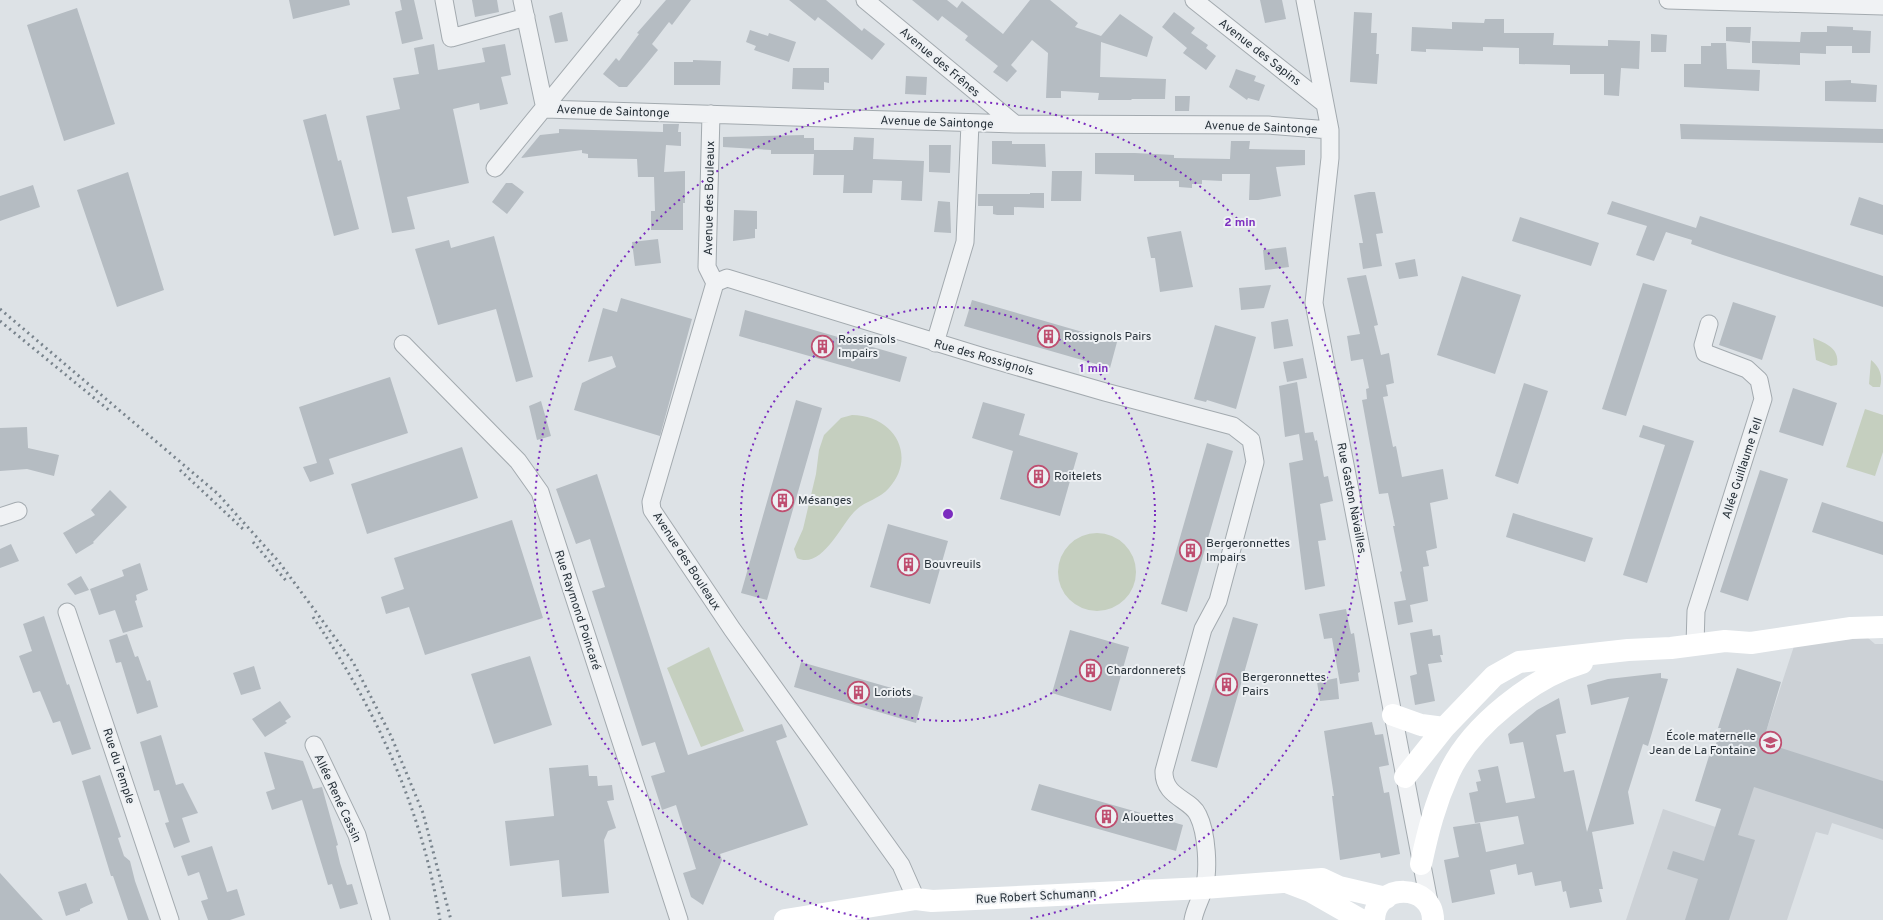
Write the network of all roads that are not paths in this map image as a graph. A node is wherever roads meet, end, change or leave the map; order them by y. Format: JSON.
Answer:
{"nodes":[{"id":1,"x":444,"y":0,"type":"edge"},
{"id":2,"x":522,"y":0,"type":"edge"},
{"id":3,"x":632,"y":0,"type":"edge"},
{"id":4,"x":865,"y":0,"type":"edge"},
{"id":5,"x":1194,"y":0,"type":"edge"},
{"id":6,"x":1305,"y":0,"type":"edge"},
{"id":7,"x":1668,"y":0,"type":"edge"},
{"id":8,"x":1883,"y":6,"type":"edge"},
{"id":9,"x":526,"y":17,"type":"junction"},
{"id":10,"x":1325,"y":104,"type":"junction"},
{"id":11,"x":545,"y":109,"type":"junction"},
{"id":12,"x":711,"y":114,"type":"junction"},
{"id":13,"x":970,"y":123,"type":"junction"},
{"id":14,"x":1015,"y":124,"type":"junction"},
{"id":15,"x":1330,"y":130,"type":"junction"},
{"id":16,"x":495,"y":168,"type":"dead end"},
{"id":17,"x":715,"y":283,"type":"junction"},
{"id":18,"x":1709,"y":324,"type":"dead end"},
{"id":19,"x":935,"y":343,"type":"junction"},
{"id":20,"x":404,"y":344,"type":"dead end"},
{"id":21,"x":18,"y":511,"type":"dead end"},
{"id":22,"x":0,"y":518,"type":"edge"},
{"id":23,"x":67,"y":612,"type":"dead end"},
{"id":24,"x":1883,"y":618,"type":"edge"},
{"id":25,"x":1883,"y":627,"type":"edge"},
{"id":26,"x":1725,"y":641,"type":"junction"},
{"id":27,"x":1695,"y":645,"type":"junction"},
{"id":28,"x":1628,"y":650,"type":"junction"},
{"id":29,"x":1393,"y":715,"type":"junction"},
{"id":30,"x":1444,"y":728,"type":"junction"},
{"id":31,"x":314,"y":745,"type":"dead end"},
{"id":32,"x":1450,"y":772,"type":"junction"},
{"id":33,"x":1405,"y":778,"type":"junction"},
{"id":34,"x":1422,"y":864,"type":"junction"},
{"id":35,"x":1289,"y":883,"type":"junction"},
{"id":36,"x":1204,"y":888,"type":"junction"},
{"id":37,"x":1394,"y":894,"type":"junction"},
{"id":38,"x":916,"y":899,"type":"junction"},
{"id":39,"x":1432,"y":914,"type":"edge"},
{"id":40,"x":170,"y":920,"type":"edge"},
{"id":41,"x":381,"y":920,"type":"edge"},
{"id":42,"x":679,"y":920,"type":"edge"},
{"id":43,"x":785,"y":920,"type":"edge"},
{"id":44,"x":1193,"y":920,"type":"edge"},
{"id":45,"x":1361,"y":920,"type":"edge"},
{"id":46,"x":1374,"y":920,"type":"edge"}],
"edges":[{"from":1,"to":9,"type":"street"},
{"from":2,"to":9,"type":"street"},
{"from":3,"to":11,"type":"street"},
{"from":4,"to":14,"type":"street","name":"Avenue des Frênes"},
{"from":5,"to":10,"type":"street","name":"Avenue des Sapins"},
{"from":6,"to":10,"type":"street","name":"Rue Gaston Navailles"},
{"from":7,"to":8,"type":"street"},
{"from":9,"to":11,"type":"street"},
{"from":10,"to":15,"type":"street","name":"Rue Gaston Navailles"},
{"from":11,"to":12,"type":"street","name":"Avenue de Saintonge"},
{"from":11,"to":16,"type":"street"},
{"from":12,"to":13,"type":"street","name":"Avenue de Saintonge"},
{"from":12,"to":17,"type":"street","name":"Avenue des Bouleaux"},
{"from":13,"to":14,"type":"street","name":"Avenue de Saintonge"},
{"from":13,"to":19,"type":"street"},
{"from":14,"to":15,"type":"street","name":"Avenue de Saintonge"},
{"from":15,"to":29,"type":"street","name":"Rue Gaston Navailles"},
{"from":17,"to":19,"type":"street","name":"Rue des Rossignols"},
{"from":17,"to":38,"type":"street","name":"Avenue des Bouleaux"},
{"from":18,"to":27,"type":"street","name":"Allée Guillaume Tell"},
{"from":19,"to":36,"type":"street","name":"Rue des Rossignols"},
{"from":20,"to":42,"type":"street","name":"Rue Raymond Poincaré"},
{"from":21,"to":22,"type":"street"},
{"from":23,"to":40,"type":"street","name":"Rue du Temple"},
{"from":24,"to":26,"type":"street"},
{"from":25,"to":26,"type":"street"},
{"from":26,"to":27,"type":"street"},
{"from":27,"to":28,"type":"street"},
{"from":28,"to":30,"type":"street"},
{"from":28,"to":32,"type":"street"},
{"from":29,"to":30,"type":"street"},
{"from":29,"to":33,"type":"street","name":"Rue Gaston Navailles"},
{"from":30,"to":33,"type":"street"},
{"from":31,"to":41,"type":"street","name":"Allée René Cassin"},
{"from":32,"to":33,"type":"street"},
{"from":32,"to":34,"type":"street"},
{"from":33,"to":34,"type":"street","name":"Rue Gaston Navailles"},
{"from":34,"to":37,"type":"street"},
{"from":34,"to":39,"type":"street","name":"Rue Gaston Navailles"},
{"from":35,"to":36,"type":"street","name":"Rue Robert Schumann"},
{"from":35,"to":37,"type":"street","name":"Rue Robert Schumann"},
{"from":35,"to":45,"type":"street","name":"Rue Robert Schumann"},
{"from":36,"to":38,"type":"street","name":"Rue Robert Schumann"},
{"from":36,"to":44,"type":"street"},
{"from":37,"to":39,"type":"street","name":"Rue Robert Schumann"},
{"from":37,"to":46,"type":"street"},
{"from":38,"to":43,"type":"street","name":"Rue Robert Schumann"}]}
